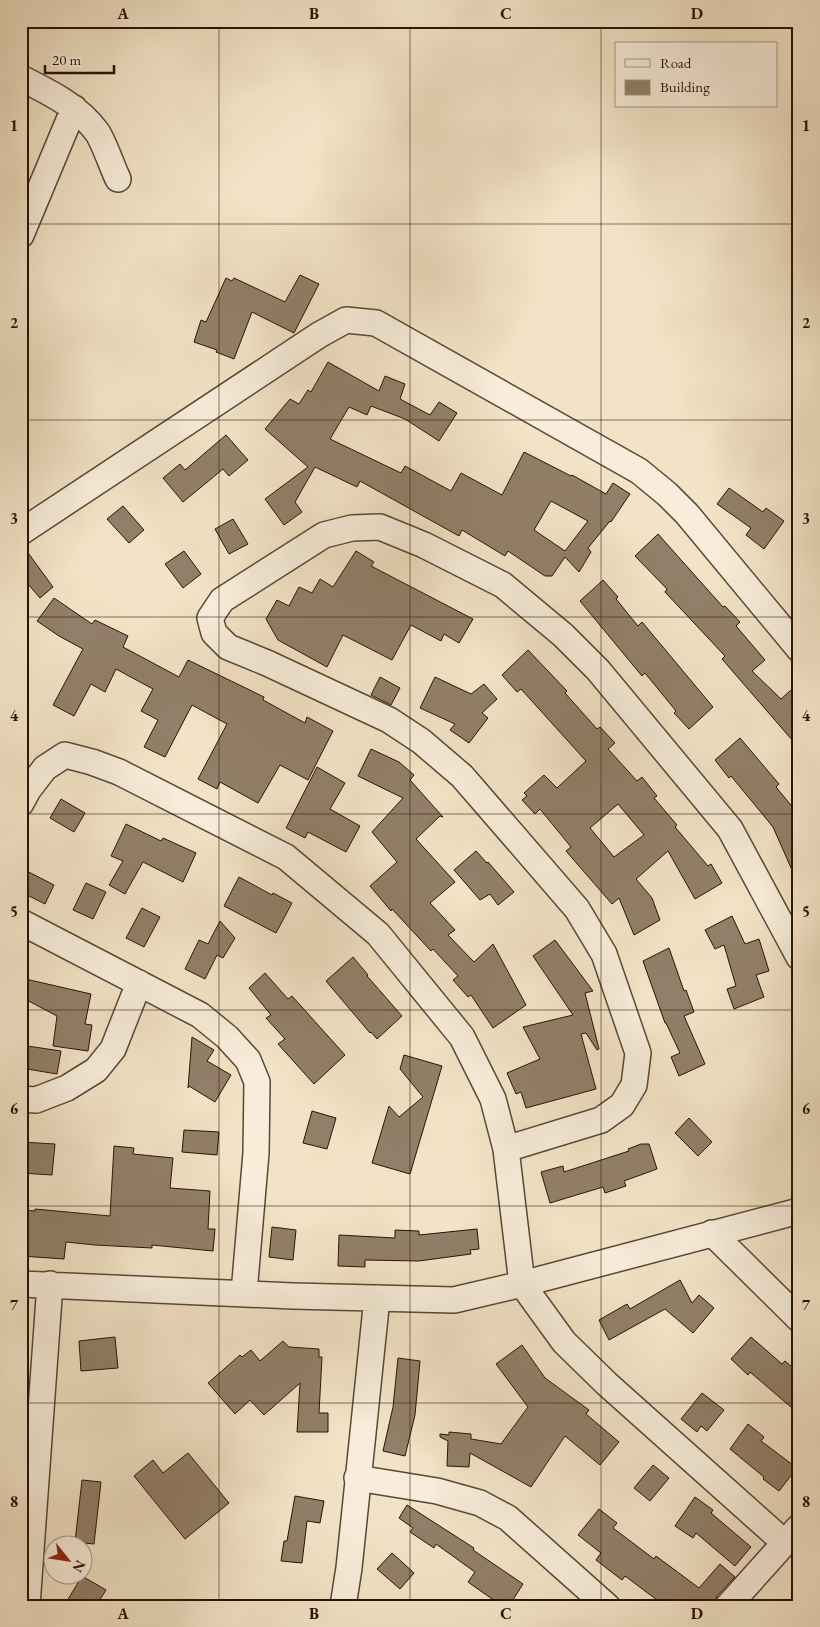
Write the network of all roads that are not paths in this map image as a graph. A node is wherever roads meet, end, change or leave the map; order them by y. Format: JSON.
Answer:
{"nodes":[{"id":1,"x":21,"y":78,"type":"edge"},
{"id":2,"x":74,"y":108,"type":"junction"},
{"id":3,"x":118,"y":179,"type":"dead end"},
{"id":4,"x":21,"y":235,"type":"edge"},
{"id":5,"x":21,"y":532,"type":"edge"},
{"id":6,"x":799,"y":650,"type":"edge"},
{"id":7,"x":21,"y":803,"type":"edge"},
{"id":8,"x":21,"y":922,"type":"edge"},
{"id":9,"x":799,"y":957,"type":"edge"},
{"id":10,"x":139,"y":983,"type":"junction"},
{"id":11,"x":21,"y":1099,"type":"edge"},
{"id":12,"x":506,"y":1150,"type":"junction"},
{"id":13,"x":799,"y":1211,"type":"edge"},
{"id":14,"x":712,"y":1233,"type":"junction"},
{"id":15,"x":21,"y":1284,"type":"edge"},
{"id":16,"x":50,"y":1284,"type":"junction"},
{"id":17,"x":522,"y":1284,"type":"junction"},
{"id":18,"x":244,"y":1293,"type":"junction"},
{"id":19,"x":376,"y":1298,"type":"junction"},
{"id":20,"x":799,"y":1319,"type":"edge"},
{"id":21,"x":357,"y":1478,"type":"junction"},
{"id":22,"x":792,"y":1535,"type":"edge"},
{"id":23,"x":345,"y":1605,"type":"edge"},
{"id":24,"x":27,"y":1606,"type":"edge"},
{"id":25,"x":607,"y":1606,"type":"edge"},
{"id":26,"x":728,"y":1606,"type":"edge"}],
"edges":[{"from":1,"to":2,"type":"street"},
{"from":2,"to":3,"type":"street"},
{"from":2,"to":4,"type":"street"},
{"from":5,"to":6,"type":"street"},
{"from":7,"to":12,"type":"street"},
{"from":8,"to":10,"type":"street"},
{"from":9,"to":12,"type":"street"},
{"from":10,"to":11,"type":"street"},
{"from":10,"to":18,"type":"street"},
{"from":12,"to":17,"type":"street"},
{"from":13,"to":14,"type":"street"},
{"from":14,"to":17,"type":"street"},
{"from":14,"to":20,"type":"street"},
{"from":15,"to":16,"type":"street"},
{"from":16,"to":18,"type":"street"},
{"from":16,"to":24,"type":"street"},
{"from":17,"to":19,"type":"street"},
{"from":17,"to":22,"type":"street"},
{"from":18,"to":19,"type":"street"},
{"from":19,"to":21,"type":"street"},
{"from":21,"to":23,"type":"street"},
{"from":21,"to":25,"type":"street"},
{"from":22,"to":26,"type":"street"}]}
